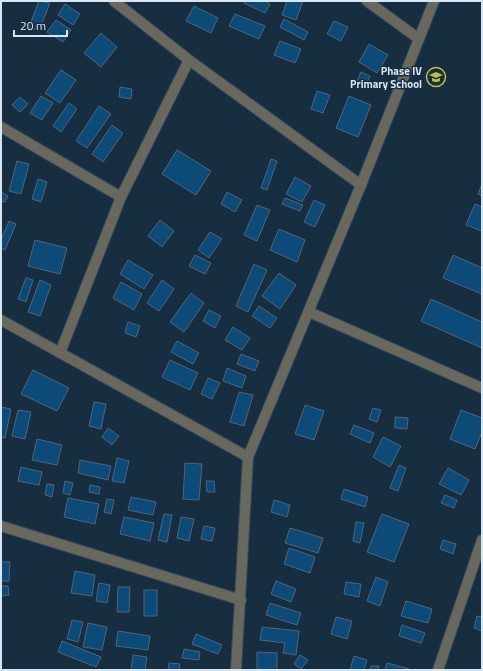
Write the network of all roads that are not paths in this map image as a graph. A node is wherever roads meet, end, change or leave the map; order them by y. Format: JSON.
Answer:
{"nodes":[{"id":1,"x":114,"y":1,"type":"edge"},
{"id":2,"x":367,"y":1,"type":"edge"},
{"id":3,"x":434,"y":1,"type":"edge"},
{"id":4,"x":420,"y":39,"type":"junction"},
{"id":5,"x":189,"y":60,"type":"junction"},
{"id":6,"x":1,"y":127,"type":"edge"},
{"id":7,"x":361,"y":185,"type":"junction"},
{"id":8,"x":121,"y":197,"type":"junction"},
{"id":9,"x":309,"y":312,"type":"junction"},
{"id":10,"x":1,"y":320,"type":"edge"},
{"id":11,"x":60,"y":353,"type":"junction"},
{"id":12,"x":482,"y":388,"type":"edge"},
{"id":13,"x":248,"y":457,"type":"junction"},
{"id":14,"x":1,"y":526,"type":"edge"},
{"id":15,"x":482,"y":540,"type":"edge"},
{"id":16,"x":241,"y":600,"type":"junction"},
{"id":17,"x":236,"y":670,"type":"edge"},
{"id":18,"x":438,"y":670,"type":"edge"}],
"edges":[{"from":1,"to":5,"type":"street"},
{"from":2,"to":4,"type":"street"},
{"from":3,"to":4,"type":"street"},
{"from":4,"to":7,"type":"street"},
{"from":5,"to":7,"type":"street"},
{"from":5,"to":8,"type":"street"},
{"from":6,"to":8,"type":"street"},
{"from":7,"to":9,"type":"street"},
{"from":8,"to":11,"type":"street"},
{"from":9,"to":12,"type":"street"},
{"from":9,"to":13,"type":"street"},
{"from":10,"to":11,"type":"street"},
{"from":11,"to":13,"type":"street"},
{"from":13,"to":16,"type":"street"},
{"from":14,"to":16,"type":"street"},
{"from":15,"to":18,"type":"street"},
{"from":16,"to":17,"type":"street"}]}
